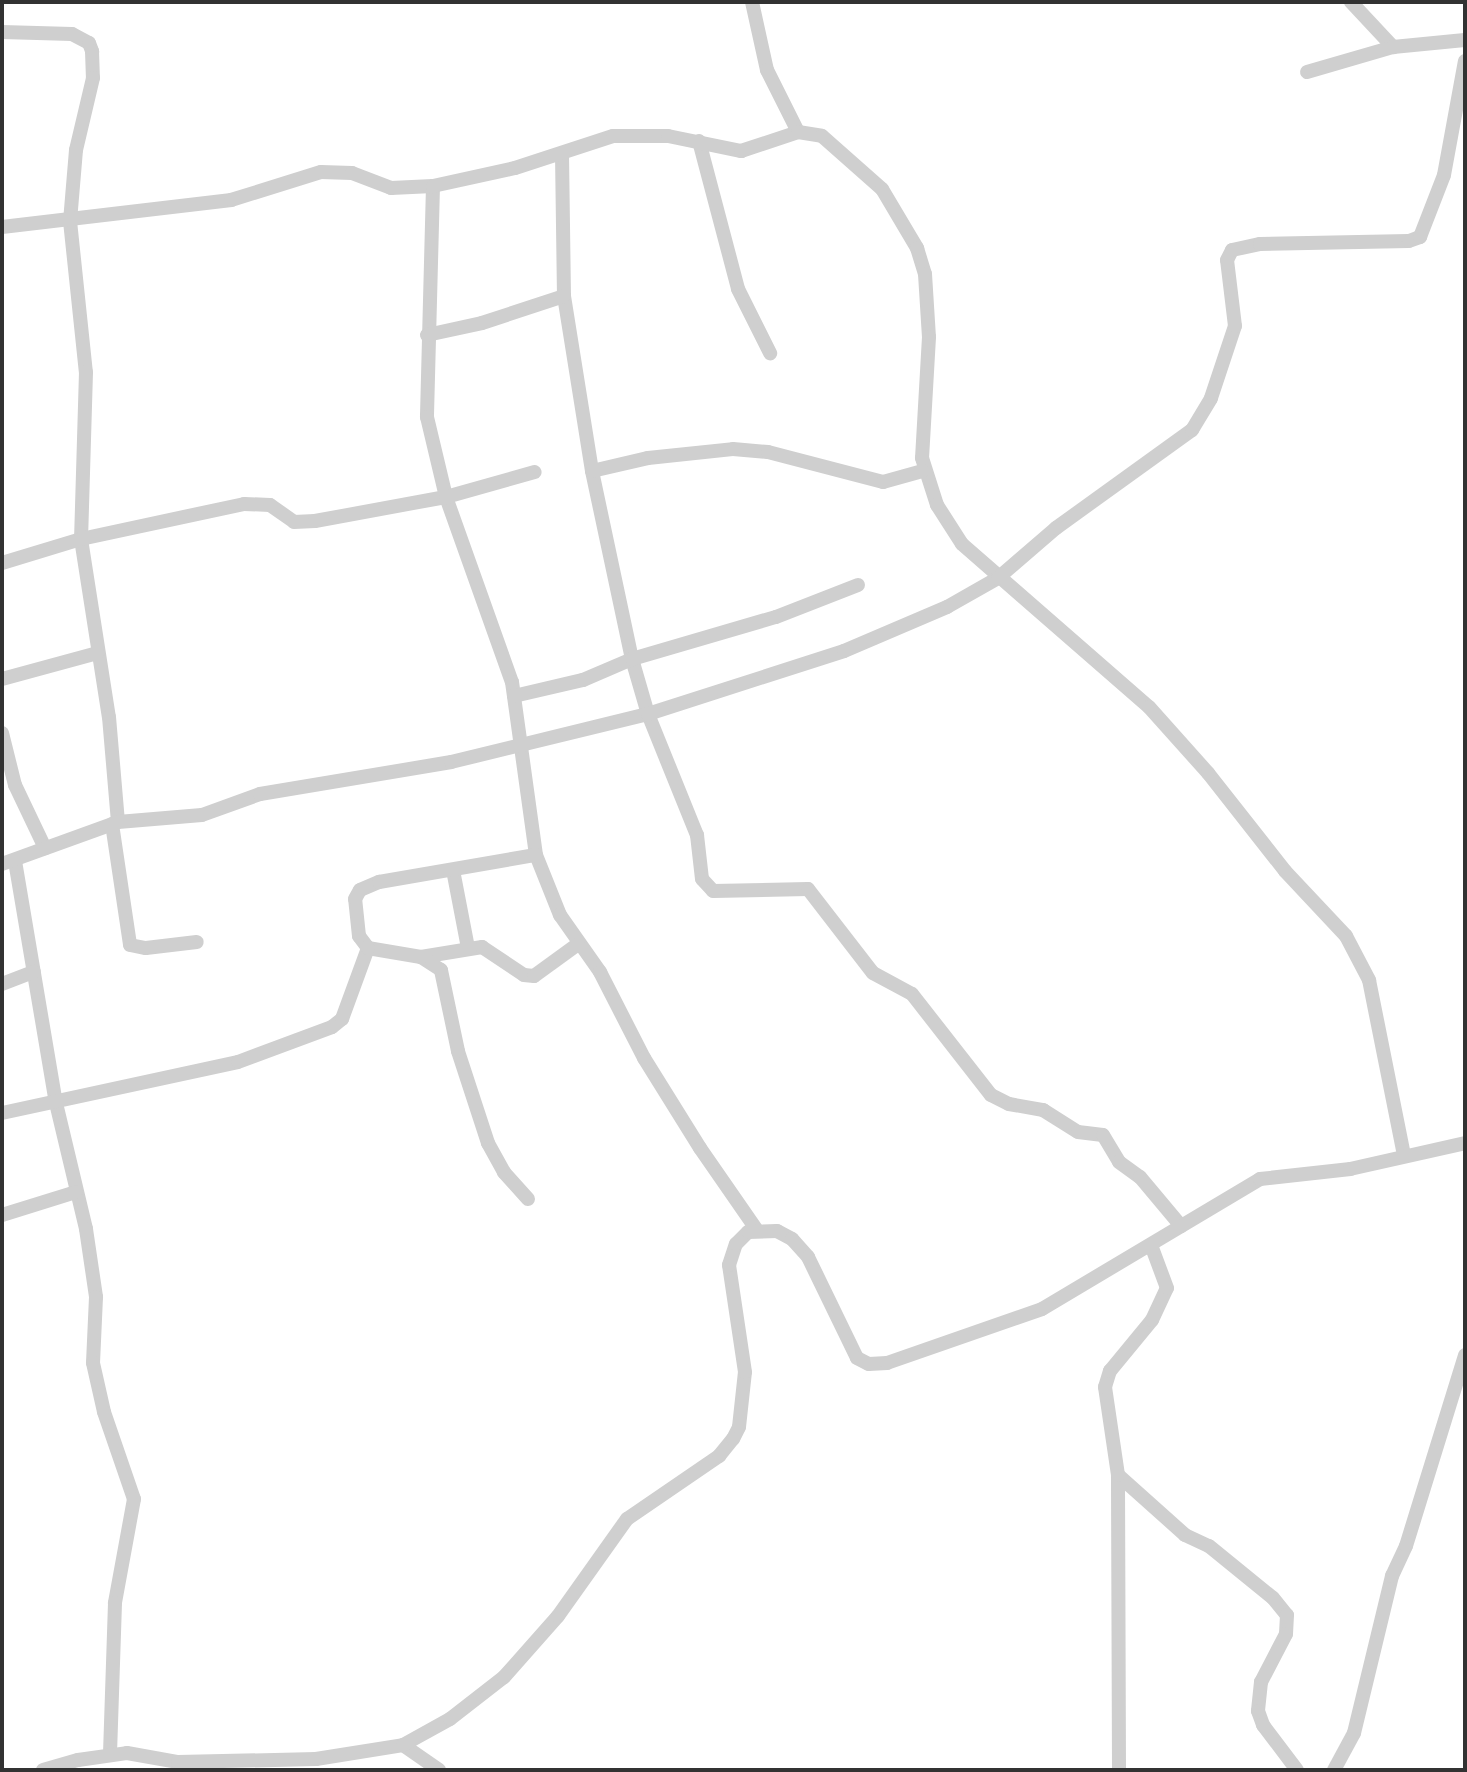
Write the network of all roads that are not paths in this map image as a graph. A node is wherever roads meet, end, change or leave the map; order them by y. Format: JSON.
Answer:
{"nodes":[{"id":1,"x":752,"y":2,"type":"edge"},
{"id":2,"x":1351,"y":2,"type":"edge"},
{"id":3,"x":2,"y":32,"type":"edge"},
{"id":4,"x":1465,"y":40,"type":"edge"},
{"id":5,"x":1393,"y":47,"type":"junction"},
{"id":6,"x":1465,"y":61,"type":"edge"},
{"id":7,"x":1307,"y":72,"type":"dead end"},
{"id":8,"x":798,"y":132,"type":"junction"},
{"id":9,"x":699,"y":141,"type":"junction"},
{"id":10,"x":562,"y":154,"type":"junction"},
{"id":11,"x":433,"y":186,"type":"junction"},
{"id":12,"x":70,"y":221,"type":"junction"},
{"id":13,"x":2,"y":227,"type":"edge"},
{"id":14,"x":564,"y":296,"type":"junction"},
{"id":15,"x":427,"y":334,"type":"junction"},
{"id":16,"x":771,"y":353,"type":"dead end"},
{"id":17,"x":592,"y":471,"type":"junction"},
{"id":18,"x":923,"y":471,"type":"junction"},
{"id":19,"x":535,"y":472,"type":"dead end"},
{"id":20,"x":446,"y":497,"type":"junction"},
{"id":21,"x":81,"y":539,"type":"junction"},
{"id":22,"x":2,"y":563,"type":"edge"},
{"id":23,"x":998,"y":578,"type":"junction"},
{"id":24,"x":858,"y":585,"type":"dead end"},
{"id":25,"x":98,"y":653,"type":"junction"},
{"id":26,"x":632,"y":659,"type":"junction"},
{"id":27,"x":2,"y":679,"type":"edge"},
{"id":28,"x":514,"y":696,"type":"junction"},
{"id":29,"x":648,"y":714,"type":"junction"},
{"id":30,"x":2,"y":733,"type":"edge"},
{"id":31,"x":520,"y":742,"type":"junction"},
{"id":32,"x":115,"y":823,"type":"junction"},
{"id":33,"x":46,"y":848,"type":"junction"},
{"id":34,"x":536,"y":855,"type":"junction"},
{"id":35,"x":8,"y":862,"type":"edge"},
{"id":36,"x":453,"y":870,"type":"junction"},
{"id":37,"x":197,"y":942,"type":"dead end"},
{"id":38,"x":578,"y":944,"type":"junction"},
{"id":39,"x":368,"y":948,"type":"junction"},
{"id":40,"x":468,"y":948,"type":"junction"},
{"id":41,"x":421,"y":957,"type":"junction"},
{"id":42,"x":34,"y":972,"type":"junction"},
{"id":43,"x":2,"y":984,"type":"edge"},
{"id":44,"x":56,"y":1103,"type":"junction"},
{"id":45,"x":2,"y":1113,"type":"edge"},
{"id":46,"x":1465,"y":1143,"type":"edge"},
{"id":47,"x":1404,"y":1155,"type":"junction"},
{"id":48,"x":76,"y":1192,"type":"junction"},
{"id":49,"x":528,"y":1199,"type":"dead end"},
{"id":50,"x":2,"y":1215,"type":"edge"},
{"id":51,"x":1181,"y":1226,"type":"junction"},
{"id":52,"x":756,"y":1229,"type":"junction"},
{"id":53,"x":1151,"y":1245,"type":"junction"},
{"id":54,"x":1465,"y":1355,"type":"edge"},
{"id":55,"x":1118,"y":1475,"type":"junction"},
{"id":56,"x":402,"y":1745,"type":"junction"},
{"id":57,"x":110,"y":1755,"type":"junction"},
{"id":58,"x":177,"y":1766,"type":"edge"},
{"id":59,"x":43,"y":1770,"type":"edge"},
{"id":60,"x":439,"y":1770,"type":"edge"},
{"id":61,"x":1119,"y":1770,"type":"edge"},
{"id":62,"x":1297,"y":1770,"type":"edge"},
{"id":63,"x":1334,"y":1770,"type":"edge"}],
"edges":[{"from":1,"to":8,"type":"street"},
{"from":2,"to":5,"type":"street"},
{"from":3,"to":12,"type":"street"},
{"from":4,"to":5,"type":"street"},
{"from":5,"to":7,"type":"street"},
{"from":6,"to":23,"type":"street"},
{"from":8,"to":9,"type":"street"},
{"from":8,"to":18,"type":"street"},
{"from":9,"to":10,"type":"street"},
{"from":9,"to":16,"type":"street"},
{"from":10,"to":11,"type":"street"},
{"from":10,"to":14,"type":"street"},
{"from":11,"to":12,"type":"street"},
{"from":11,"to":15,"type":"street"},
{"from":12,"to":13,"type":"street"},
{"from":12,"to":21,"type":"street"},
{"from":14,"to":15,"type":"street"},
{"from":14,"to":17,"type":"street"},
{"from":15,"to":20,"type":"street"},
{"from":17,"to":18,"type":"street"},
{"from":17,"to":26,"type":"street"},
{"from":18,"to":23,"type":"street"},
{"from":19,"to":20,"type":"street"},
{"from":20,"to":21,"type":"street"},
{"from":20,"to":28,"type":"street"},
{"from":21,"to":22,"type":"street"},
{"from":21,"to":25,"type":"street"},
{"from":23,"to":29,"type":"street"},
{"from":23,"to":47,"type":"street"},
{"from":24,"to":26,"type":"street"},
{"from":25,"to":27,"type":"street"},
{"from":25,"to":32,"type":"street"},
{"from":26,"to":28,"type":"street"},
{"from":26,"to":29,"type":"street"},
{"from":28,"to":31,"type":"street"},
{"from":29,"to":31,"type":"street"},
{"from":29,"to":51,"type":"street"},
{"from":30,"to":33,"type":"street"},
{"from":31,"to":32,"type":"street"},
{"from":31,"to":34,"type":"street"},
{"from":32,"to":33,"type":"street"},
{"from":32,"to":37,"type":"street"},
{"from":33,"to":35,"type":"street"},
{"from":34,"to":36,"type":"street"},
{"from":34,"to":38,"type":"street"},
{"from":35,"to":42,"type":"street"},
{"from":36,"to":39,"type":"street"},
{"from":36,"to":40,"type":"street"},
{"from":38,"to":40,"type":"street"},
{"from":38,"to":52,"type":"street"},
{"from":39,"to":41,"type":"street"},
{"from":39,"to":44,"type":"street"},
{"from":40,"to":41,"type":"street"},
{"from":41,"to":49,"type":"street"},
{"from":42,"to":43,"type":"street"},
{"from":42,"to":44,"type":"street"},
{"from":44,"to":45,"type":"street"},
{"from":44,"to":48,"type":"street"},
{"from":46,"to":47,"type":"street"},
{"from":47,"to":51,"type":"street"},
{"from":48,"to":50,"type":"street"},
{"from":48,"to":57,"type":"street"},
{"from":51,"to":53,"type":"street"},
{"from":52,"to":53,"type":"street"},
{"from":52,"to":56,"type":"street"},
{"from":53,"to":55,"type":"street"},
{"from":54,"to":63,"type":"street"},
{"from":55,"to":61,"type":"street"},
{"from":55,"to":62,"type":"street"},
{"from":56,"to":58,"type":"street"},
{"from":56,"to":60,"type":"street"},
{"from":57,"to":58,"type":"street"},
{"from":57,"to":59,"type":"street"}]}
